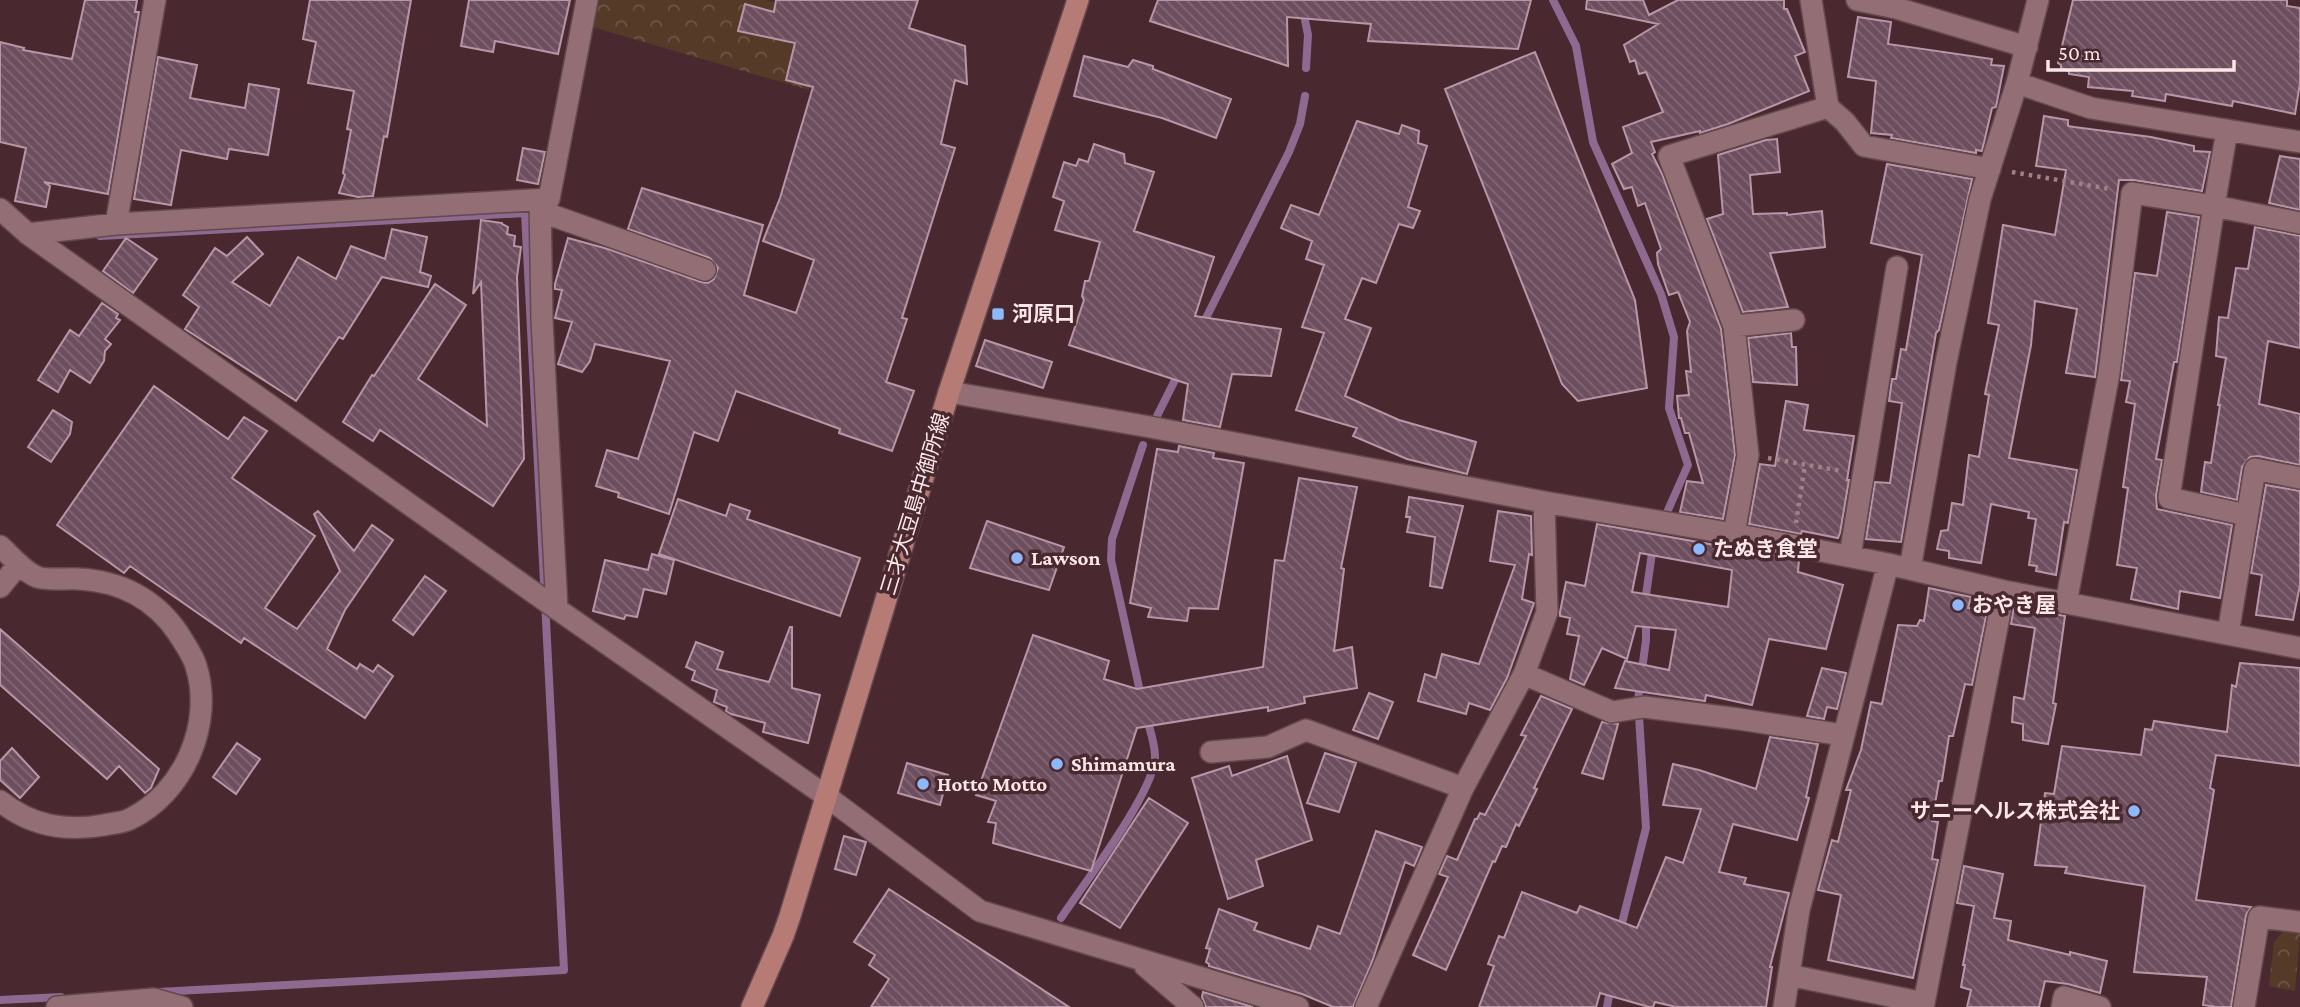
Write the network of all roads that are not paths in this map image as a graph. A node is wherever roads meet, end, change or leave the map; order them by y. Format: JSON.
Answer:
{"nodes":[{"id":1,"x":155,"y":0,"type":"edge"},
{"id":2,"x":587,"y":0,"type":"edge"},
{"id":3,"x":1078,"y":0,"type":"edge"},
{"id":4,"x":1811,"y":0,"type":"edge"},
{"id":5,"x":1857,"y":0,"type":"edge"},
{"id":6,"x":2038,"y":0,"type":"edge"},
{"id":7,"x":1896,"y":4,"type":"edge"},
{"id":8,"x":2027,"y":47,"type":"junction"},
{"id":9,"x":2017,"y":83,"type":"junction"},
{"id":10,"x":1828,"y":107,"type":"junction"},
{"id":11,"x":2227,"y":130,"type":"junction"},
{"id":12,"x":2300,"y":142,"type":"edge"},
{"id":13,"x":1990,"y":169,"type":"junction"},
{"id":14,"x":540,"y":205,"type":"junction"},
{"id":15,"x":2214,"y":206,"type":"junction"},
{"id":16,"x":0,"y":209,"type":"edge"},
{"id":17,"x":2300,"y":223,"type":"edge"},
{"id":18,"x":116,"y":224,"type":"junction"},
{"id":19,"x":28,"y":234,"type":"junction"},
{"id":20,"x":1897,"y":267,"type":"dead end"},
{"id":21,"x":705,"y":270,"type":"dead end"},
{"id":22,"x":1794,"y":320,"type":"dead end"},
{"id":23,"x":1734,"y":326,"type":"junction"},
{"id":24,"x":949,"y":393,"type":"junction"},
{"id":25,"x":2300,"y":478,"type":"edge"},
{"id":26,"x":1544,"y":502,"type":"junction"},
{"id":27,"x":2246,"y":515,"type":"junction"},
{"id":28,"x":1734,"y":534,"type":"junction"},
{"id":29,"x":0,"y":547,"type":"edge"},
{"id":30,"x":1850,"y":556,"type":"junction"},
{"id":31,"x":19,"y":564,"type":"junction"},
{"id":32,"x":1888,"y":564,"type":"junction"},
{"id":33,"x":1910,"y":569,"type":"junction"},
{"id":34,"x":0,"y":587,"type":"edge"},
{"id":35,"x":2004,"y":591,"type":"junction"},
{"id":36,"x":2066,"y":603,"type":"junction"},
{"id":37,"x":557,"y":609,"type":"junction"},
{"id":38,"x":2228,"y":634,"type":"junction"},
{"id":39,"x":2300,"y":648,"type":"edge"},
{"id":40,"x":1524,"y":674,"type":"junction"},
{"id":41,"x":1843,"y":735,"type":"junction"},
{"id":42,"x":1211,"y":752,"type":"dead end"},
{"id":43,"x":1463,"y":788,"type":"junction"},
{"id":44,"x":826,"y":796,"type":"junction"},
{"id":45,"x":0,"y":801,"type":"edge"},
{"id":46,"x":2300,"y":922,"type":"edge"},
{"id":47,"x":1138,"y":960,"type":"junction"},
{"id":48,"x":1789,"y":975,"type":"junction"},
{"id":49,"x":57,"y":1007,"type":"edge"},
{"id":50,"x":182,"y":1007,"type":"edge"},
{"id":51,"x":752,"y":1007,"type":"edge"},
{"id":52,"x":1193,"y":1007,"type":"edge"},
{"id":53,"x":1298,"y":1007,"type":"edge"},
{"id":54,"x":1366,"y":1007,"type":"edge"},
{"id":55,"x":1784,"y":1007,"type":"edge"},
{"id":56,"x":2062,"y":1007,"type":"edge"},
{"id":57,"x":2100,"y":1007,"type":"edge"},
{"id":58,"x":2244,"y":1007,"type":"edge"}],
"edges":[{"from":1,"to":18,"type":"street"},
{"from":2,"to":14,"type":"street"},
{"from":3,"to":24,"type":"main road","name":"三才大豆島中御所線"},
{"from":4,"to":10,"type":"street"},
{"from":5,"to":7,"type":"street"},
{"from":6,"to":8,"type":"street"},
{"from":7,"to":8,"type":"street"},
{"from":8,"to":9,"type":"street"},
{"from":9,"to":11,"type":"street"},
{"from":9,"to":13,"type":"street"},
{"from":10,"to":13,"type":"street"},
{"from":10,"to":23,"type":"street"},
{"from":11,"to":12,"type":"street"},
{"from":11,"to":15,"type":"street"},
{"from":13,"to":33,"type":"street"},
{"from":14,"to":18,"type":"street"},
{"from":14,"to":21,"type":"street"},
{"from":14,"to":37,"type":"street"},
{"from":15,"to":17,"type":"street"},
{"from":15,"to":27,"type":"street"},
{"from":15,"to":36,"type":"street"},
{"from":16,"to":19,"type":"street"},
{"from":18,"to":19,"type":"street"},
{"from":19,"to":37,"type":"street"},
{"from":20,"to":30,"type":"street"},
{"from":22,"to":23,"type":"street"},
{"from":23,"to":28,"type":"street"},
{"from":24,"to":26,"type":"street"},
{"from":24,"to":44,"type":"main road","name":"三才大豆島中御所線"},
{"from":25,"to":27,"type":"street"},
{"from":26,"to":28,"type":"street"},
{"from":26,"to":40,"type":"street"},
{"from":27,"to":38,"type":"street"},
{"from":28,"to":30,"type":"street"},
{"from":29,"to":31,"type":"street"},
{"from":30,"to":32,"type":"street"},
{"from":31,"to":34,"type":"street"},
{"from":31,"to":45,"type":"street"},
{"from":32,"to":33,"type":"street"},
{"from":32,"to":41,"type":"street"},
{"from":33,"to":35,"type":"street"},
{"from":35,"to":36,"type":"street"},
{"from":35,"to":48,"type":"street"},
{"from":36,"to":38,"type":"street"},
{"from":37,"to":44,"type":"street"},
{"from":38,"to":39,"type":"street"},
{"from":40,"to":41,"type":"street"},
{"from":40,"to":43,"type":"street"},
{"from":41,"to":48,"type":"street"},
{"from":42,"to":43,"type":"street"},
{"from":43,"to":54,"type":"street"},
{"from":44,"to":47,"type":"street"},
{"from":44,"to":51,"type":"main road","name":"三才大豆島中御所線"},
{"from":46,"to":58,"type":"street"},
{"from":47,"to":52,"type":"street"},
{"from":47,"to":53,"type":"street"},
{"from":48,"to":55,"type":"street"},
{"from":49,"to":50,"type":"street"},
{"from":56,"to":57,"type":"street"}]}
